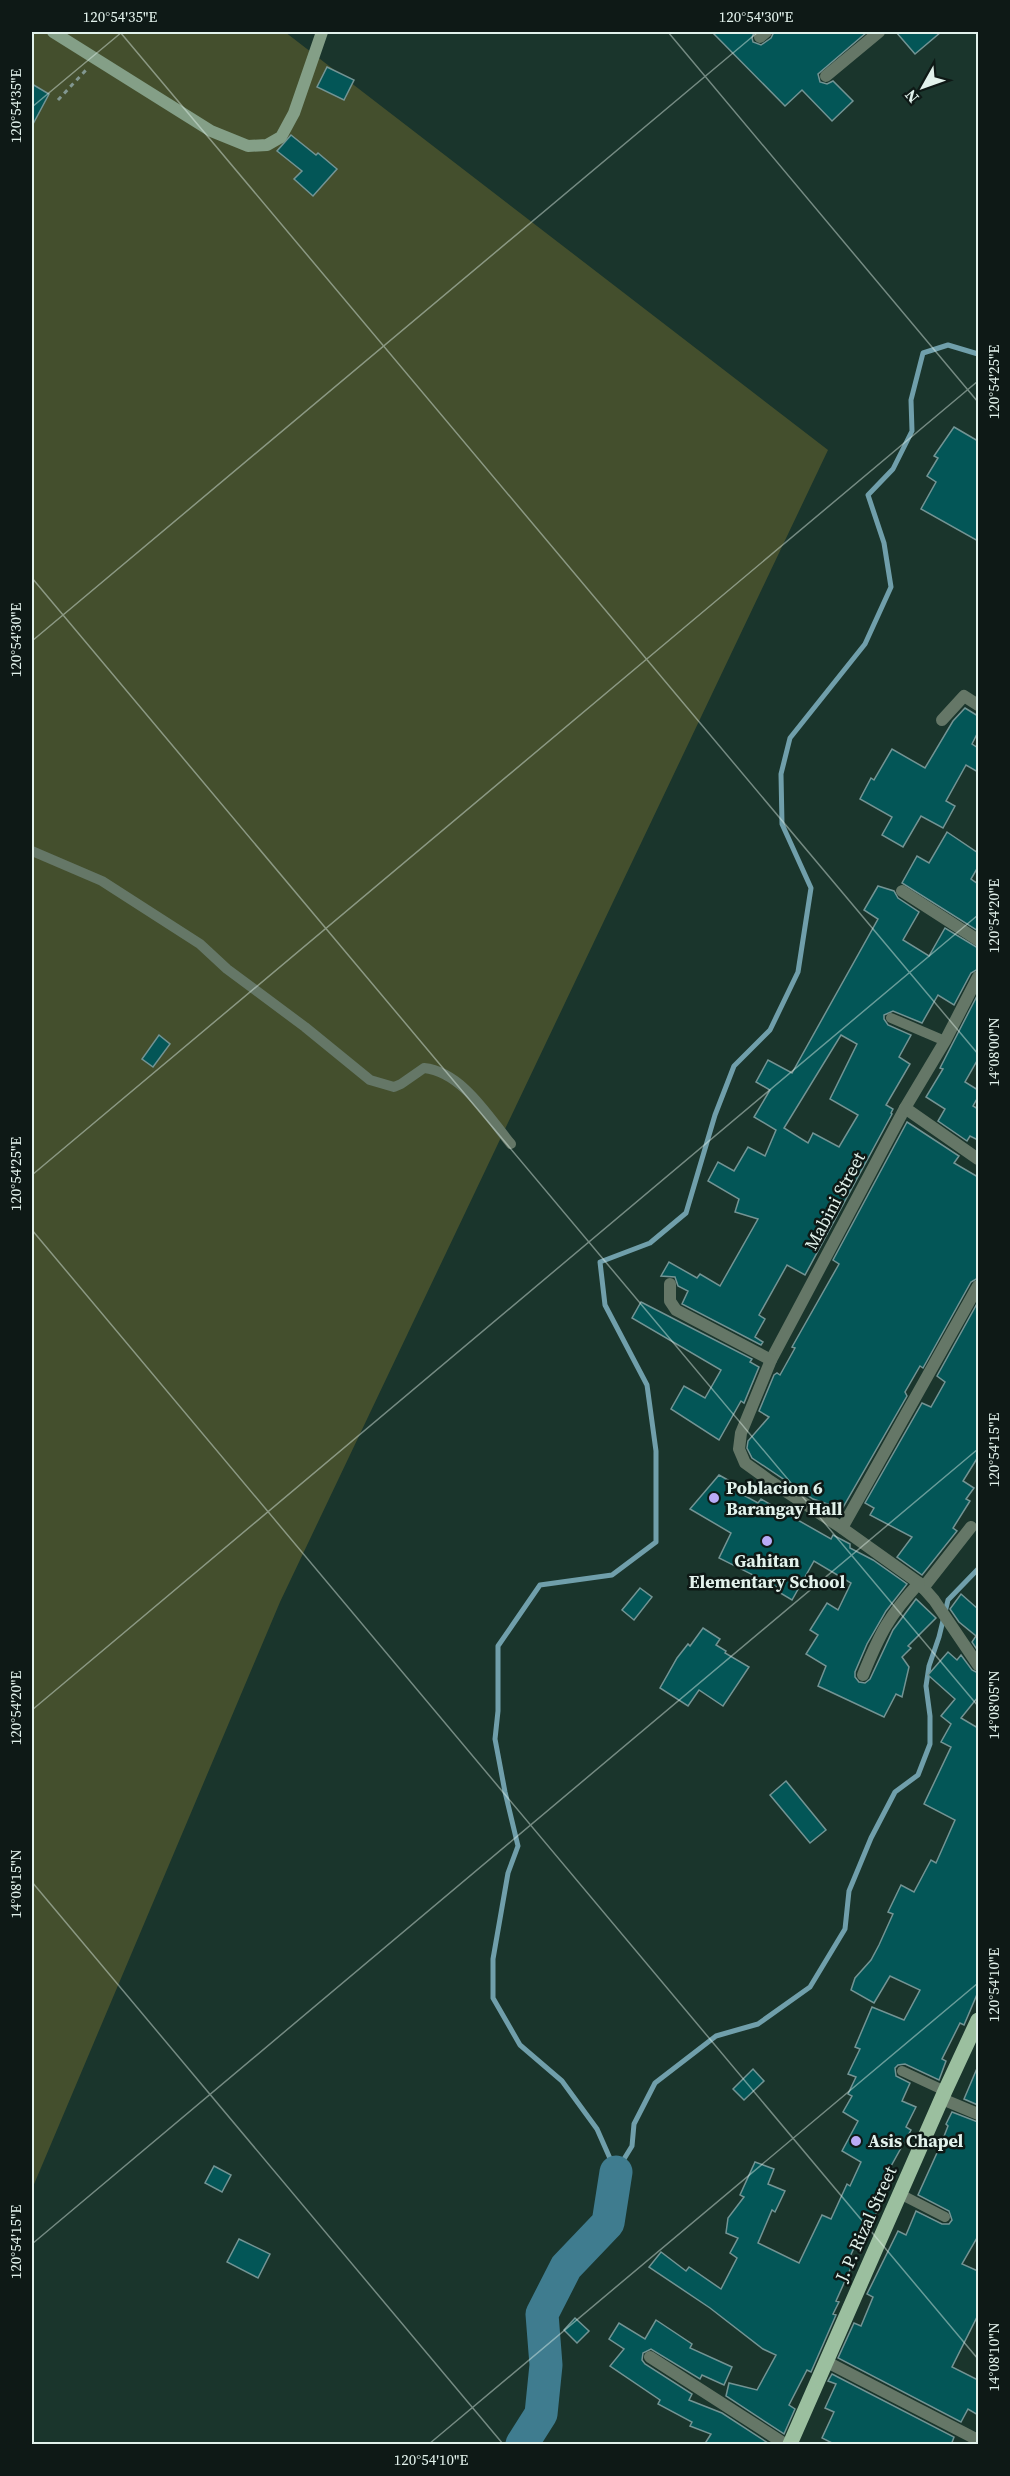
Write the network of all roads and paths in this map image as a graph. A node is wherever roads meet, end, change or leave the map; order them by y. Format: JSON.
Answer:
{"nodes":[{"id":1,"x":53,"y":32,"type":"edge"},
{"id":2,"x":322,"y":32,"type":"edge"},
{"id":3,"x":879,"y":32,"type":"edge"},
{"id":4,"x":95,"y":60,"type":"junction"},
{"id":5,"x":826,"y":76,"type":"dead end"},
{"id":6,"x":58,"y":100,"type":"dead end"},
{"id":7,"x":978,"y":705,"type":"edge"},
{"id":8,"x":942,"y":720,"type":"dead end"},
{"id":9,"x":32,"y":851,"type":"edge"},
{"id":10,"x":902,"y":891,"type":"dead end"},
{"id":11,"x":978,"y":940,"type":"edge"},
{"id":12,"x":978,"y":977,"type":"edge"},
{"id":13,"x":891,"y":1018,"type":"dead end"},
{"id":14,"x":945,"y":1041,"type":"junction"},
{"id":15,"x":905,"y":1108,"type":"junction"},
{"id":16,"x":511,"y":1144,"type":"dead end"},
{"id":17,"x":978,"y":1159,"type":"edge"},
{"id":18,"x":670,"y":1284,"type":"dead end"},
{"id":19,"x":978,"y":1286,"type":"edge"},
{"id":20,"x":771,"y":1360,"type":"junction"},
{"id":21,"x":971,"y":1527,"type":"dead end"},
{"id":22,"x":842,"y":1528,"type":"junction"},
{"id":23,"x":921,"y":1585,"type":"junction"},
{"id":24,"x":978,"y":1665,"type":"edge"},
{"id":25,"x":863,"y":1675,"type":"dead end"},
{"id":26,"x":978,"y":2020,"type":"edge"},
{"id":27,"x":902,"y":2072,"type":"dead end"},
{"id":28,"x":943,"y":2095,"type":"junction"},
{"id":29,"x":978,"y":2114,"type":"edge"},
{"id":30,"x":900,"y":2194,"type":"junction"},
{"id":31,"x":945,"y":2217,"type":"dead end"},
{"id":32,"x":650,"y":2357,"type":"dead end"},
{"id":33,"x":826,"y":2362,"type":"junction"},
{"id":34,"x":978,"y":2440,"type":"edge"},
{"id":35,"x":785,"y":2445,"type":"edge"},
{"id":36,"x":790,"y":2445,"type":"edge"}],
"edges":[{"from":1,"to":4,"type":"street"},
{"from":2,"to":4,"type":"street"},
{"from":3,"to":5,"type":"street"},
{"from":4,"to":6,"type":"path"},
{"from":7,"to":8,"type":"street"},
{"from":9,"to":16,"type":"lane"},
{"from":10,"to":11,"type":"street"},
{"from":12,"to":14,"type":"street","name":"Mabini Street"},
{"from":13,"to":14,"type":"lane"},
{"from":14,"to":15,"type":"street","name":"Mabini Street"},
{"from":15,"to":17,"type":"street"},
{"from":15,"to":20,"type":"street","name":"Mabini Street"},
{"from":18,"to":20,"type":"street"},
{"from":19,"to":22,"type":"street"},
{"from":20,"to":22,"type":"street","name":"Mabini Street"},
{"from":21,"to":23,"type":"street"},
{"from":22,"to":23,"type":"street"},
{"from":23,"to":24,"type":"street"},
{"from":23,"to":25,"type":"street"},
{"from":26,"to":28,"type":"main road","name":"J. P. Rizal Street"},
{"from":27,"to":28,"type":"lane"},
{"from":28,"to":29,"type":"street"},
{"from":28,"to":30,"type":"main road","name":"J. P. Rizal Street"},
{"from":30,"to":31,"type":"lane"},
{"from":30,"to":33,"type":"main road","name":"J. P. Rizal Street"},
{"from":32,"to":35,"type":"street"},
{"from":33,"to":34,"type":"street"},
{"from":33,"to":36,"type":"main road","name":"J. P. Rizal Street"}]}
